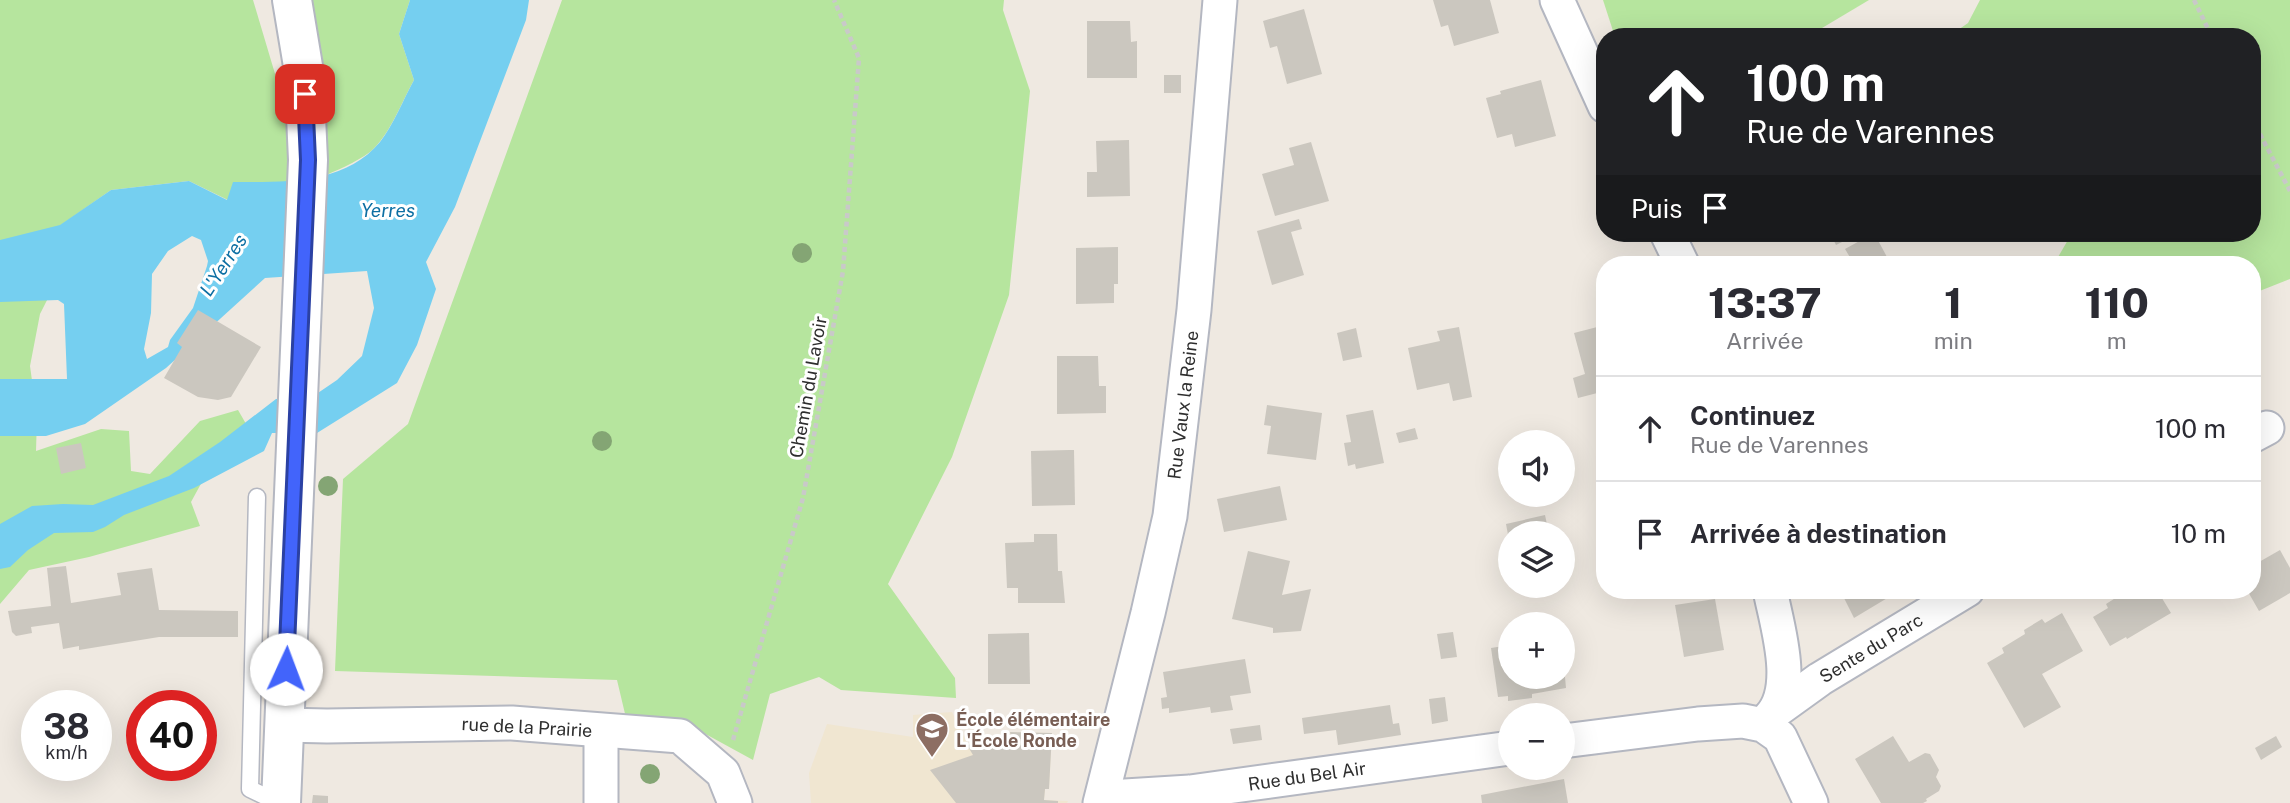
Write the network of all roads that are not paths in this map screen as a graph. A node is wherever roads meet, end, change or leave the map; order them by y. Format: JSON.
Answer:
{"nodes":[{"id":1,"x":292,"y":0,"type":"edge"},
{"id":2,"x":1220,"y":0,"type":"edge"},
{"id":3,"x":1557,"y":0,"type":"edge"},
{"id":4,"x":1596,"y":86,"type":"edge"},
{"id":5,"x":257,"y":497,"type":"dead end"},
{"id":6,"x":1772,"y":599,"type":"edge"},
{"id":7,"x":1952,"y":599,"type":"edge"},
{"id":8,"x":1770,"y":717,"type":"junction"},
{"id":9,"x":284,"y":725,"type":"junction"},
{"id":10,"x":601,"y":731,"type":"junction"},
{"id":11,"x":1575,"y":739,"type":"edge"},
{"id":12,"x":1498,"y":750,"type":"edge"},
{"id":13,"x":280,"y":803,"type":"edge"},
{"id":14,"x":601,"y":803,"type":"edge"},
{"id":15,"x":735,"y":803,"type":"edge"},
{"id":16,"x":1103,"y":803,"type":"edge"},
{"id":17,"x":1811,"y":803,"type":"edge"}],
"edges":[{"from":1,"to":9,"type":"street"},
{"from":2,"to":16,"type":"street","name":"Rue Vaux la Reine"},
{"from":3,"to":4,"type":"street"},
{"from":5,"to":13,"type":"lane"},
{"from":6,"to":8,"type":"street"},
{"from":7,"to":8,"type":"street","name":"Sente du Parc"},
{"from":8,"to":11,"type":"street"},
{"from":8,"to":17,"type":"street"},
{"from":9,"to":10,"type":"street","name":"rue de la Prairie"},
{"from":9,"to":13,"type":"street"},
{"from":10,"to":14,"type":"street"},
{"from":10,"to":15,"type":"street","name":"rue de la Prairie"},
{"from":12,"to":16,"type":"street","name":"Rue du Bel Air"}]}
